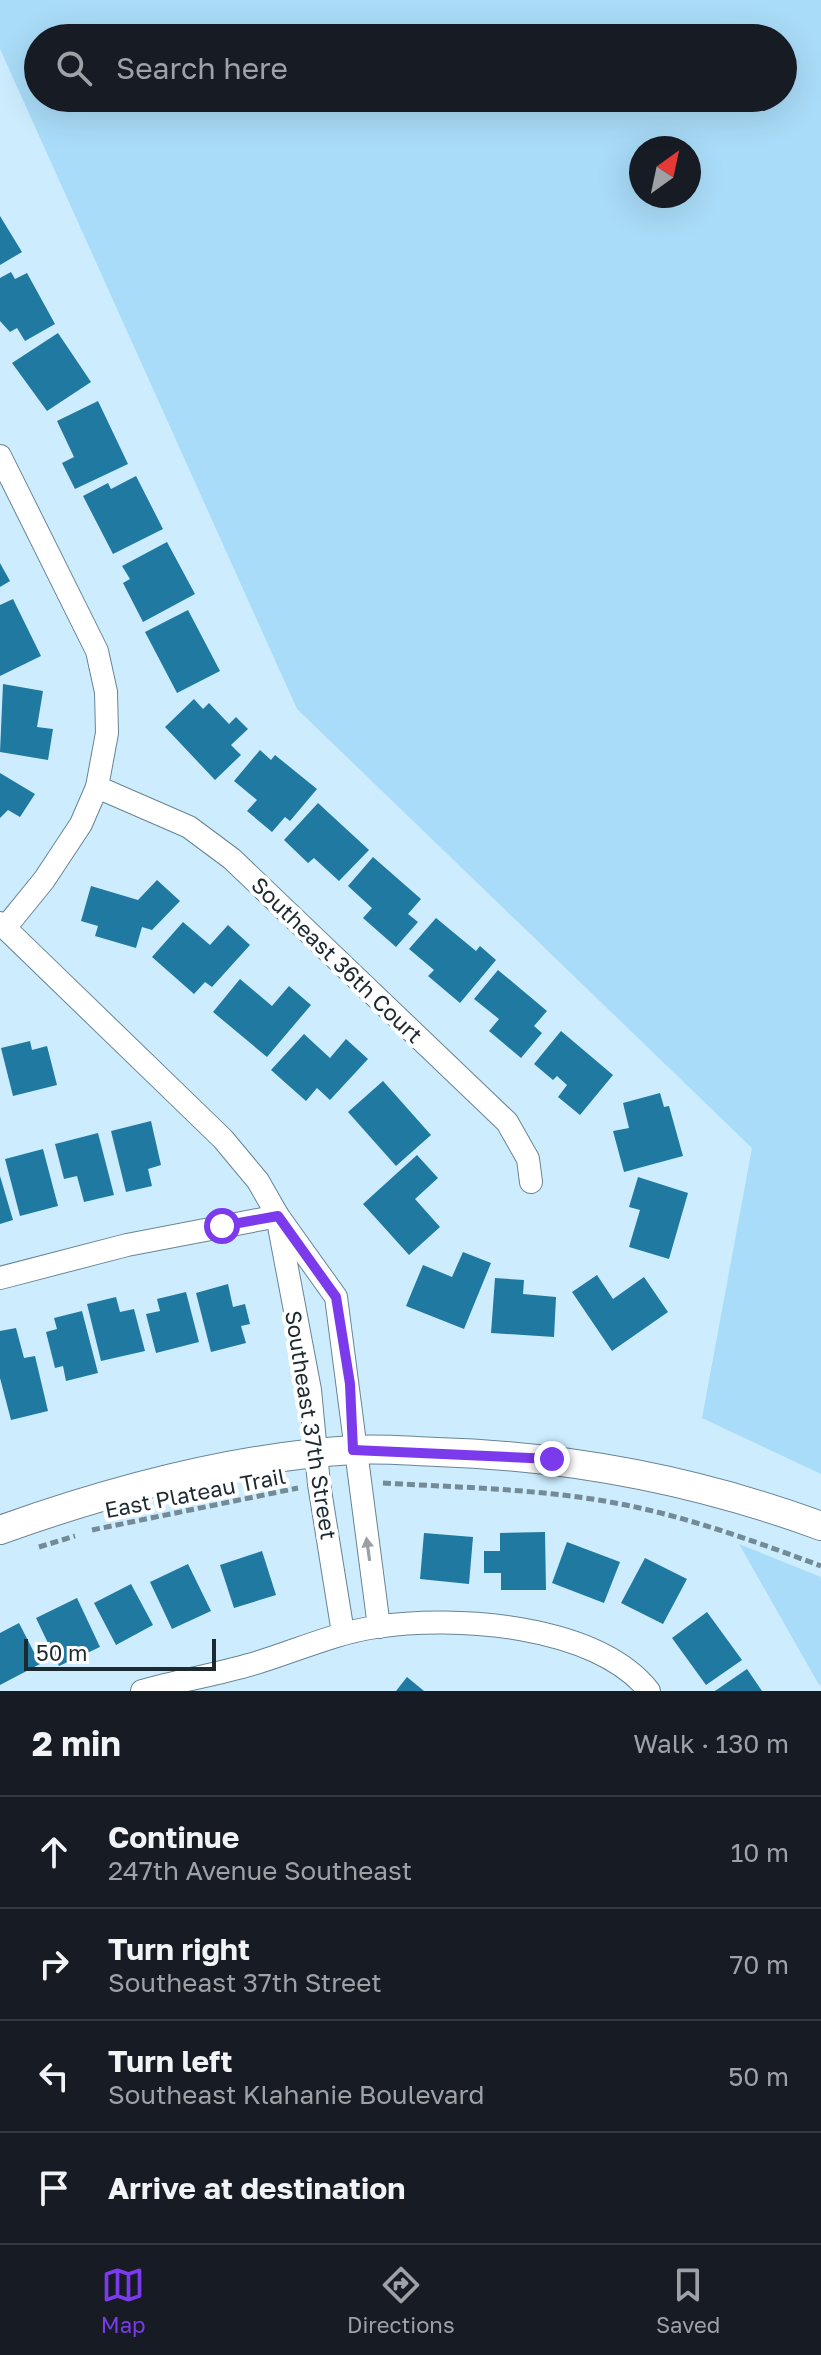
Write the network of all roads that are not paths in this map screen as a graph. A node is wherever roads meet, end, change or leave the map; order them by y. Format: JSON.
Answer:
{"nodes":[{"id":1,"x":0,"y":456,"type":"edge"},
{"id":2,"x":97,"y":787,"type":"junction"},
{"id":3,"x":2,"y":926,"type":"edge"},
{"id":4,"x":531,"y":1182,"type":"dead end"},
{"id":5,"x":278,"y":1216,"type":"junction"},
{"id":6,"x":0,"y":1278,"type":"edge"},
{"id":7,"x":353,"y":1450,"type":"junction"},
{"id":8,"x":317,"y":1454,"type":"junction"},
{"id":9,"x":821,"y":1526,"type":"edge"},
{"id":10,"x":0,"y":1530,"type":"edge"},
{"id":11,"x":379,"y":1627,"type":"junction"},
{"id":12,"x":343,"y":1633,"type":"junction"},
{"id":13,"x":194,"y":1685,"type":"edge"},
{"id":14,"x":142,"y":1691,"type":"edge"},
{"id":15,"x":649,"y":1691,"type":"edge"}],
"edges":[{"from":1,"to":2,"type":"street"},
{"from":2,"to":3,"type":"street"},
{"from":2,"to":4,"type":"street","name":"Southeast 36th Court"},
{"from":3,"to":5,"type":"street","name":"Southeast 37th Street"},
{"from":5,"to":6,"type":"street"},
{"from":5,"to":7,"type":"street","name":"Southeast 37th Street"},
{"from":5,"to":8,"type":"street","name":"Southeast 37th Street"},
{"from":7,"to":8,"type":"street"},
{"from":7,"to":9,"type":"street"},
{"from":11,"to":7,"type":"street","name":"Southeast 37th Street","one_way":true},
{"from":8,"to":10,"type":"street"},
{"from":8,"to":12,"type":"street","name":"Southeast 37th Street"},
{"from":11,"to":12,"type":"street"},
{"from":11,"to":15,"type":"street"},
{"from":12,"to":13,"type":"street"},
{"from":13,"to":14,"type":"street"}]}
